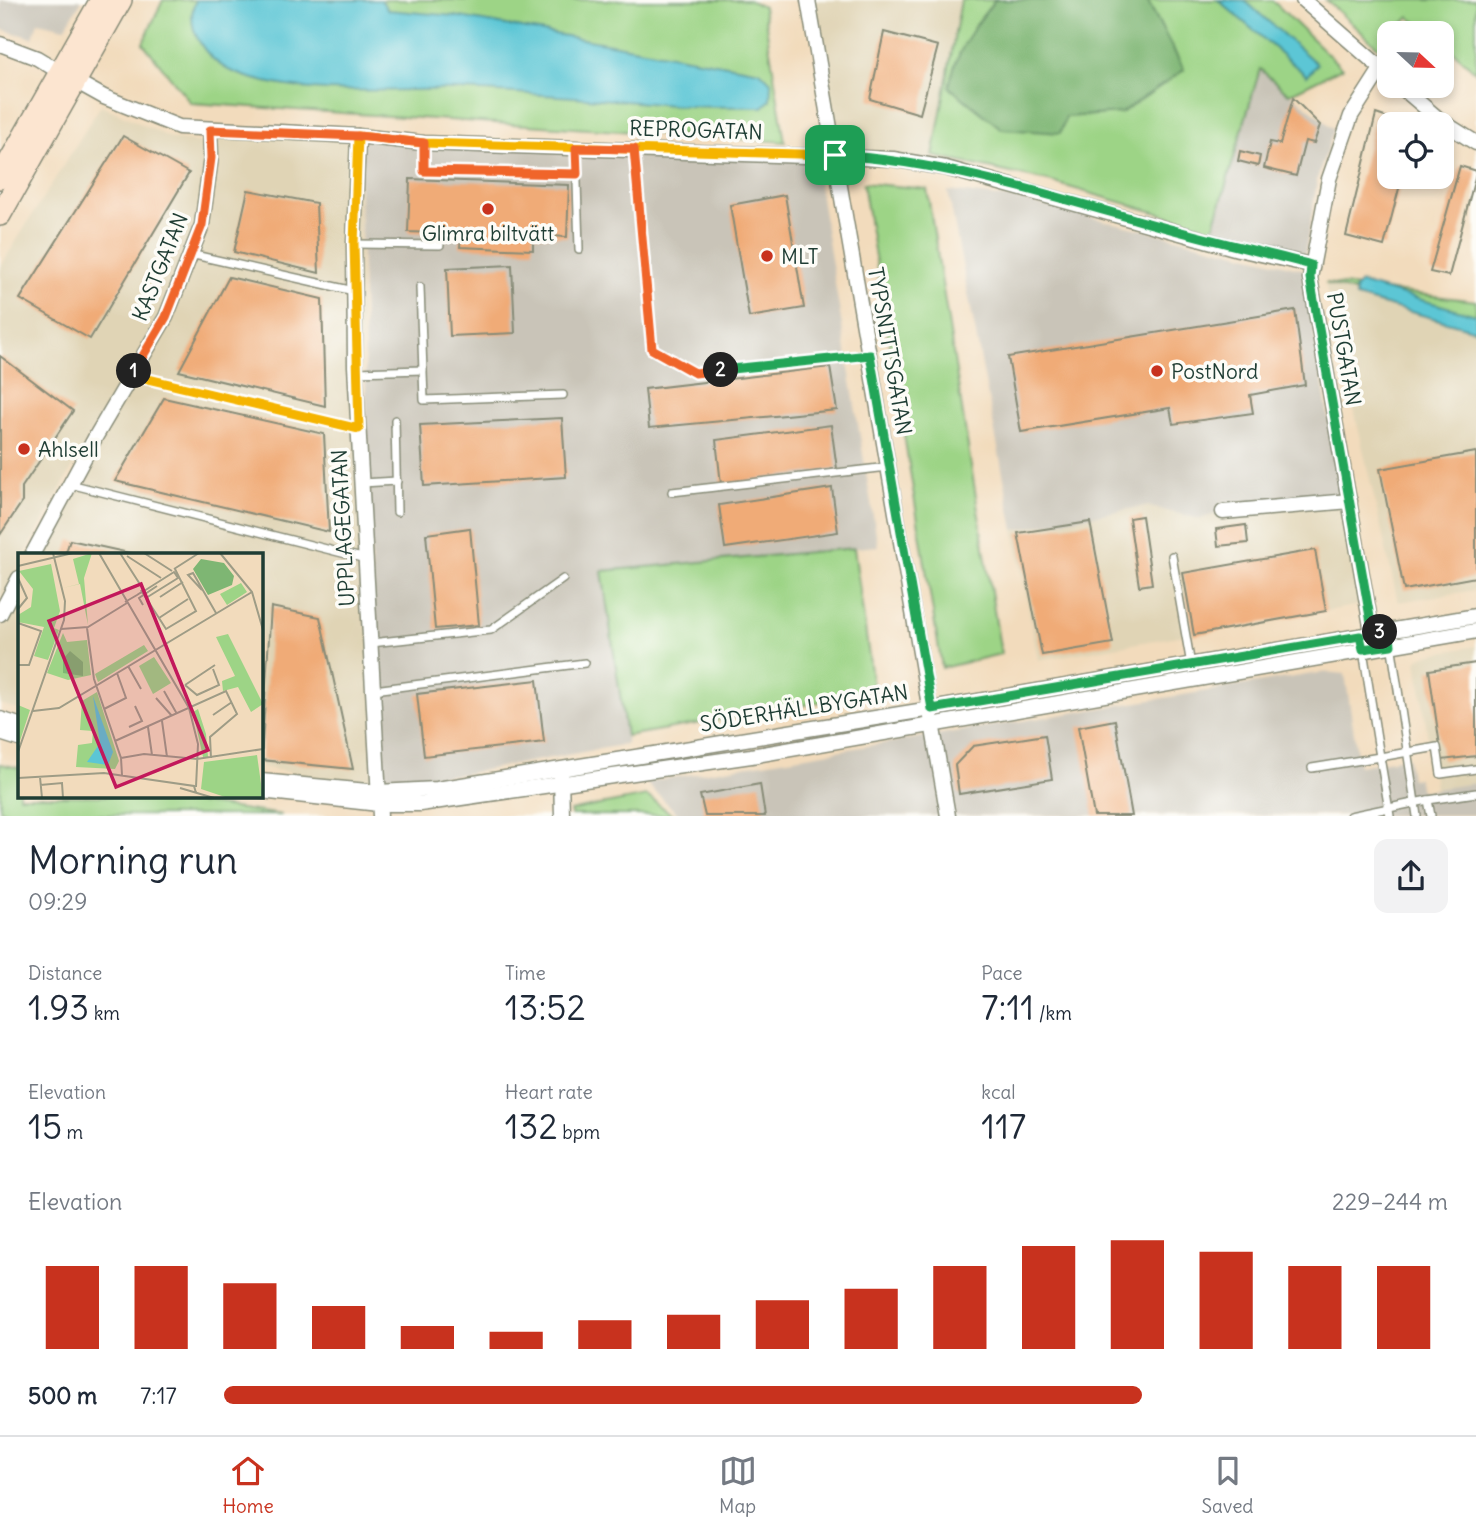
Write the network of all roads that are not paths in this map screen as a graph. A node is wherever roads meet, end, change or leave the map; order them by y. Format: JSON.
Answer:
{"nodes":[{"id":1,"x":101,"y":0,"type":"edge"},
{"id":2,"x":121,"y":0,"type":"edge"},
{"id":3,"x":808,"y":0,"type":"edge"},
{"id":4,"x":1303,"y":0,"type":"edge"},
{"id":5,"x":0,"y":44,"type":"edge"},
{"id":6,"x":1377,"y":66,"type":"edge"},
{"id":7,"x":68,"y":77,"type":"junction"},
{"id":8,"x":1377,"y":83,"type":"edge"},
{"id":9,"x":1414,"y":98,"type":"edge"},
{"id":10,"x":210,"y":130,"type":"junction"},
{"id":11,"x":358,"y":136,"type":"junction"},
{"id":12,"x":424,"y":143,"type":"junction"},
{"id":13,"x":1476,"y":143,"type":"edge"},
{"id":14,"x":576,"y":148,"type":"junction"},
{"id":15,"x":634,"y":149,"type":"junction"},
{"id":16,"x":835,"y":155,"type":"junction"},
{"id":17,"x":577,"y":174,"type":"junction"},
{"id":18,"x":0,"y":178,"type":"edge"},
{"id":19,"x":4,"y":202,"type":"edge"},
{"id":20,"x":354,"y":244,"type":"junction"},
{"id":21,"x":440,"y":245,"type":"dead end"},
{"id":22,"x":579,"y":248,"type":"dead end"},
{"id":23,"x":190,"y":254,"type":"junction"},
{"id":24,"x":1311,"y":265,"type":"junction"},
{"id":25,"x":420,"y":287,"type":"dead end"},
{"id":26,"x":355,"y":291,"type":"junction"},
{"id":27,"x":870,"y":355,"type":"junction"},
{"id":28,"x":423,"y":370,"type":"junction"},
{"id":29,"x":356,"y":372,"type":"junction"},
{"id":30,"x":131,"y":375,"type":"junction"},
{"id":31,"x":563,"y":394,"type":"dead end"},
{"id":32,"x":395,"y":420,"type":"dead end"},
{"id":33,"x":359,"y":429,"type":"junction"},
{"id":34,"x":889,"y":467,"type":"junction"},
{"id":35,"x":397,"y":481,"type":"junction"},
{"id":36,"x":362,"y":483,"type":"junction"},
{"id":37,"x":70,"y":484,"type":"junction"},
{"id":38,"x":672,"y":492,"type":"dead end"},
{"id":39,"x":1350,"y":501,"type":"junction"},
{"id":40,"x":397,"y":512,"type":"dead end"},
{"id":41,"x":1223,"y":512,"type":"dead end"},
{"id":42,"x":33,"y":553,"type":"edge"},
{"id":43,"x":1172,"y":556,"type":"dead end"},
{"id":44,"x":366,"y":559,"type":"junction"},
{"id":45,"x":563,"y":579,"type":"dead end"},
{"id":46,"x":18,"y":580,"type":"edge"},
{"id":47,"x":0,"y":614,"type":"edge"},
{"id":48,"x":1476,"y":616,"type":"edge"},
{"id":49,"x":1476,"y":631,"type":"edge"},
{"id":50,"x":1390,"y":638,"type":"junction"},
{"id":51,"x":1368,"y":642,"type":"junction"},
{"id":52,"x":370,"y":643,"type":"junction"},
{"id":53,"x":585,"y":663,"type":"dead end"},
{"id":54,"x":1191,"y":665,"type":"junction"},
{"id":55,"x":373,"y":690,"type":"junction"},
{"id":56,"x":932,"y":709,"type":"junction"},
{"id":57,"x":0,"y":719,"type":"edge"},
{"id":58,"x":18,"y":725,"type":"edge"},
{"id":59,"x":934,"y":726,"type":"junction"},
{"id":60,"x":0,"y":733,"type":"edge"},
{"id":61,"x":18,"y":739,"type":"edge"},
{"id":62,"x":1406,"y":752,"type":"junction"},
{"id":63,"x":1380,"y":757,"type":"junction"},
{"id":64,"x":1312,"y":768,"type":"dead end"},
{"id":65,"x":1476,"y":769,"type":"edge"},
{"id":66,"x":561,"y":777,"type":"junction"},
{"id":67,"x":262,"y":781,"type":"edge"},
{"id":68,"x":262,"y":791,"type":"edge"},
{"id":69,"x":1476,"y":793,"type":"edge"},
{"id":70,"x":1429,"y":800,"type":"junction"},
{"id":71,"x":1415,"y":803,"type":"junction"},
{"id":72,"x":379,"y":804,"type":"edge"},
{"id":73,"x":1390,"y":812,"type":"edge"},
{"id":74,"x":945,"y":814,"type":"edge"},
{"id":75,"x":1349,"y":815,"type":"edge"},
{"id":76,"x":562,"y":816,"type":"edge"},
{"id":77,"x":1417,"y":816,"type":"edge"},
{"id":78,"x":1432,"y":816,"type":"edge"}],
"edges":[{"from":1,"to":7,"type":"main road"},
{"from":2,"to":7,"type":"main road"},
{"from":3,"to":16,"type":"street","name":"TYPSNITTSGATAN"},
{"from":4,"to":6,"type":"street"},
{"from":5,"to":7,"type":"street","name":"REPROGATAN"},
{"from":7,"to":10,"type":"street","name":"REPROGATAN"},
{"from":7,"to":18,"type":"main road"},
{"from":7,"to":19,"type":"main road"},
{"from":8,"to":24,"type":"street","name":"PUSTGATAN"},
{"from":9,"to":13,"type":"street"},
{"from":10,"to":11,"type":"street","name":"REPROGATAN"},
{"from":10,"to":23,"type":"street","name":"KASTGATAN"},
{"from":11,"to":12,"type":"street","name":"REPROGATAN"},
{"from":11,"to":20,"type":"street","name":"UPPLAGEGATAN"},
{"from":12,"to":14,"type":"street","name":"REPROGATAN"},
{"from":12,"to":17,"type":"lane"},
{"from":14,"to":15,"type":"street","name":"REPROGATAN"},
{"from":14,"to":17,"type":"lane"},
{"from":15,"to":16,"type":"street","name":"REPROGATAN"},
{"from":15,"to":27,"type":"lane"},
{"from":16,"to":24,"type":"street","name":"REPROGATAN"},
{"from":16,"to":27,"type":"street","name":"TYPSNITTSGATAN"},
{"from":17,"to":22,"type":"lane"},
{"from":20,"to":21,"type":"lane"},
{"from":20,"to":26,"type":"street","name":"UPPLAGEGATAN"},
{"from":23,"to":26,"type":"lane"},
{"from":23,"to":30,"type":"street","name":"KASTGATAN"},
{"from":24,"to":39,"type":"street","name":"PUSTGATAN"},
{"from":25,"to":28,"type":"lane"},
{"from":26,"to":29,"type":"street","name":"UPPLAGEGATAN"},
{"from":27,"to":34,"type":"street","name":"TYPSNITTSGATAN"},
{"from":28,"to":29,"type":"lane"},
{"from":28,"to":31,"type":"lane"},
{"from":29,"to":33,"type":"street","name":"UPPLAGEGATAN"},
{"from":30,"to":33,"type":"lane"},
{"from":30,"to":37,"type":"street","name":"KASTGATAN"},
{"from":32,"to":35,"type":"lane"},
{"from":33,"to":36,"type":"street","name":"UPPLAGEGATAN"},
{"from":34,"to":38,"type":"lane"},
{"from":34,"to":56,"type":"street","name":"TYPSNITTSGATAN"},
{"from":35,"to":36,"type":"lane"},
{"from":35,"to":40,"type":"lane"},
{"from":36,"to":44,"type":"street","name":"UPPLAGEGATAN"},
{"from":37,"to":42,"type":"street","name":"KASTGATAN"},
{"from":37,"to":44,"type":"lane"},
{"from":39,"to":41,"type":"street"},
{"from":39,"to":51,"type":"street","name":"PUSTGATAN"},
{"from":43,"to":54,"type":"lane"},
{"from":44,"to":52,"type":"street","name":"UPPLAGEGATAN"},
{"from":45,"to":52,"type":"lane"},
{"from":46,"to":47,"type":"street"},
{"from":48,"to":50,"type":"street","name":"SÖDERHÄLLBYGATAN"},
{"from":49,"to":50,"type":"street","name":"SÖDERHÄLLBYGATAN"},
{"from":50,"to":51,"type":"street","name":"SÖDERHÄLLBYGATAN"},
{"from":50,"to":62,"type":"lane"},
{"from":51,"to":54,"type":"street","name":"SÖDERHÄLLBYGATAN"},
{"from":51,"to":59,"type":"street","name":"SÖDERHÄLLBYGATAN"},
{"from":51,"to":63,"type":"lane"},
{"from":52,"to":55,"type":"street","name":"UPPLAGEGATAN"},
{"from":53,"to":55,"type":"lane"},
{"from":54,"to":56,"type":"street","name":"SÖDERHÄLLBYGATAN"},
{"from":55,"to":72,"type":"street","name":"UPPLAGEGATAN"},
{"from":56,"to":59,"type":"street","name":"TYPSNITTSGATAN"},
{"from":56,"to":66,"type":"street","name":"SÖDERHÄLLBYGATAN"},
{"from":57,"to":58,"type":"street"},
{"from":59,"to":66,"type":"street","name":"SÖDERHÄLLBYGATAN"},
{"from":59,"to":74,"type":"street","name":"TYPSNITTSGATAN"},
{"from":60,"to":61,"type":"street"},
{"from":62,"to":63,"type":"lane"},
{"from":62,"to":65,"type":"lane"},
{"from":62,"to":71,"type":"lane"},
{"from":63,"to":64,"type":"lane"},
{"from":63,"to":73,"type":"lane"},
{"from":66,"to":72,"type":"street","name":"SÖDERHÄLLBYGATAN"},
{"from":66,"to":76,"type":"street"},
{"from":67,"to":72,"type":"street","name":"SÖDERHÄLLBYGATAN"},
{"from":68,"to":72,"type":"street","name":"SÖDERHÄLLBYGATAN"},
{"from":69,"to":70,"type":"lane"},
{"from":70,"to":71,"type":"lane"},
{"from":70,"to":78,"type":"lane"},
{"from":71,"to":73,"type":"lane"},
{"from":71,"to":77,"type":"lane"},
{"from":73,"to":75,"type":"lane"}]}
